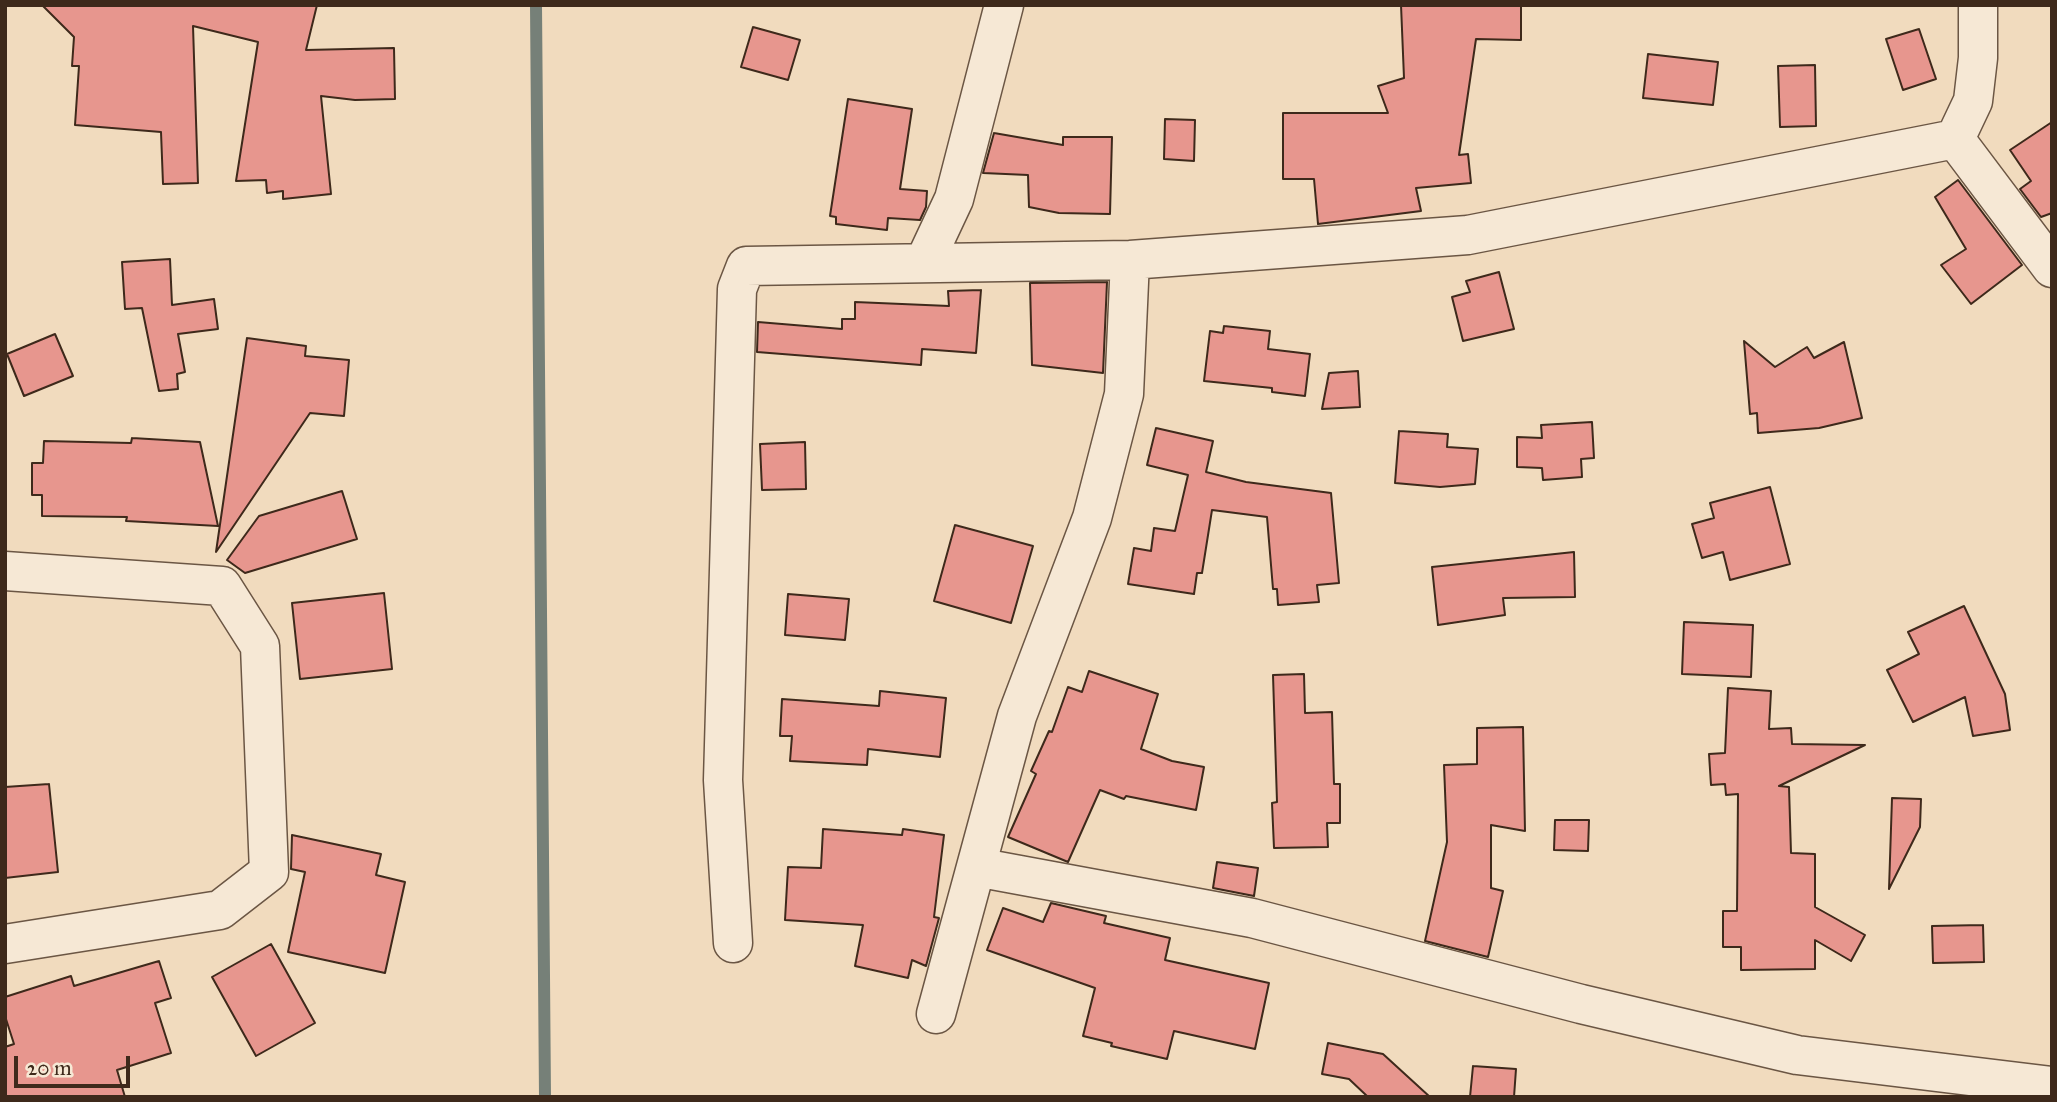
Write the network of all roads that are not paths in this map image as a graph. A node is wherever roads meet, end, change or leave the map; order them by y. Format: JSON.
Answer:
{"nodes":[{"id":1,"x":1004,"y":5,"type":"edge"},
{"id":2,"x":1978,"y":5,"type":"edge"},
{"id":3,"x":1955,"y":139,"type":"junction"},
{"id":4,"x":1130,"y":260,"type":"junction"},
{"id":5,"x":924,"y":263,"type":"junction"},
{"id":6,"x":2052,"y":268,"type":"edge"},
{"id":7,"x":5,"y":571,"type":"edge"},
{"id":8,"x":976,"y":867,"type":"junction"},
{"id":9,"x":733,"y":943,"type":"dead end"},
{"id":10,"x":5,"y":944,"type":"edge"},
{"id":11,"x":936,"y":1014,"type":"dead end"},
{"id":12,"x":2052,"y":1086,"type":"edge"}],
"edges":[{"from":1,"to":5,"type":"street"},
{"from":2,"to":3,"type":"street"},
{"from":3,"to":4,"type":"street"},
{"from":3,"to":6,"type":"street"},
{"from":4,"to":5,"type":"street"},
{"from":4,"to":8,"type":"street"},
{"from":5,"to":9,"type":"street"},
{"from":7,"to":10,"type":"street"},
{"from":8,"to":11,"type":"street"},
{"from":8,"to":12,"type":"street"}]}
